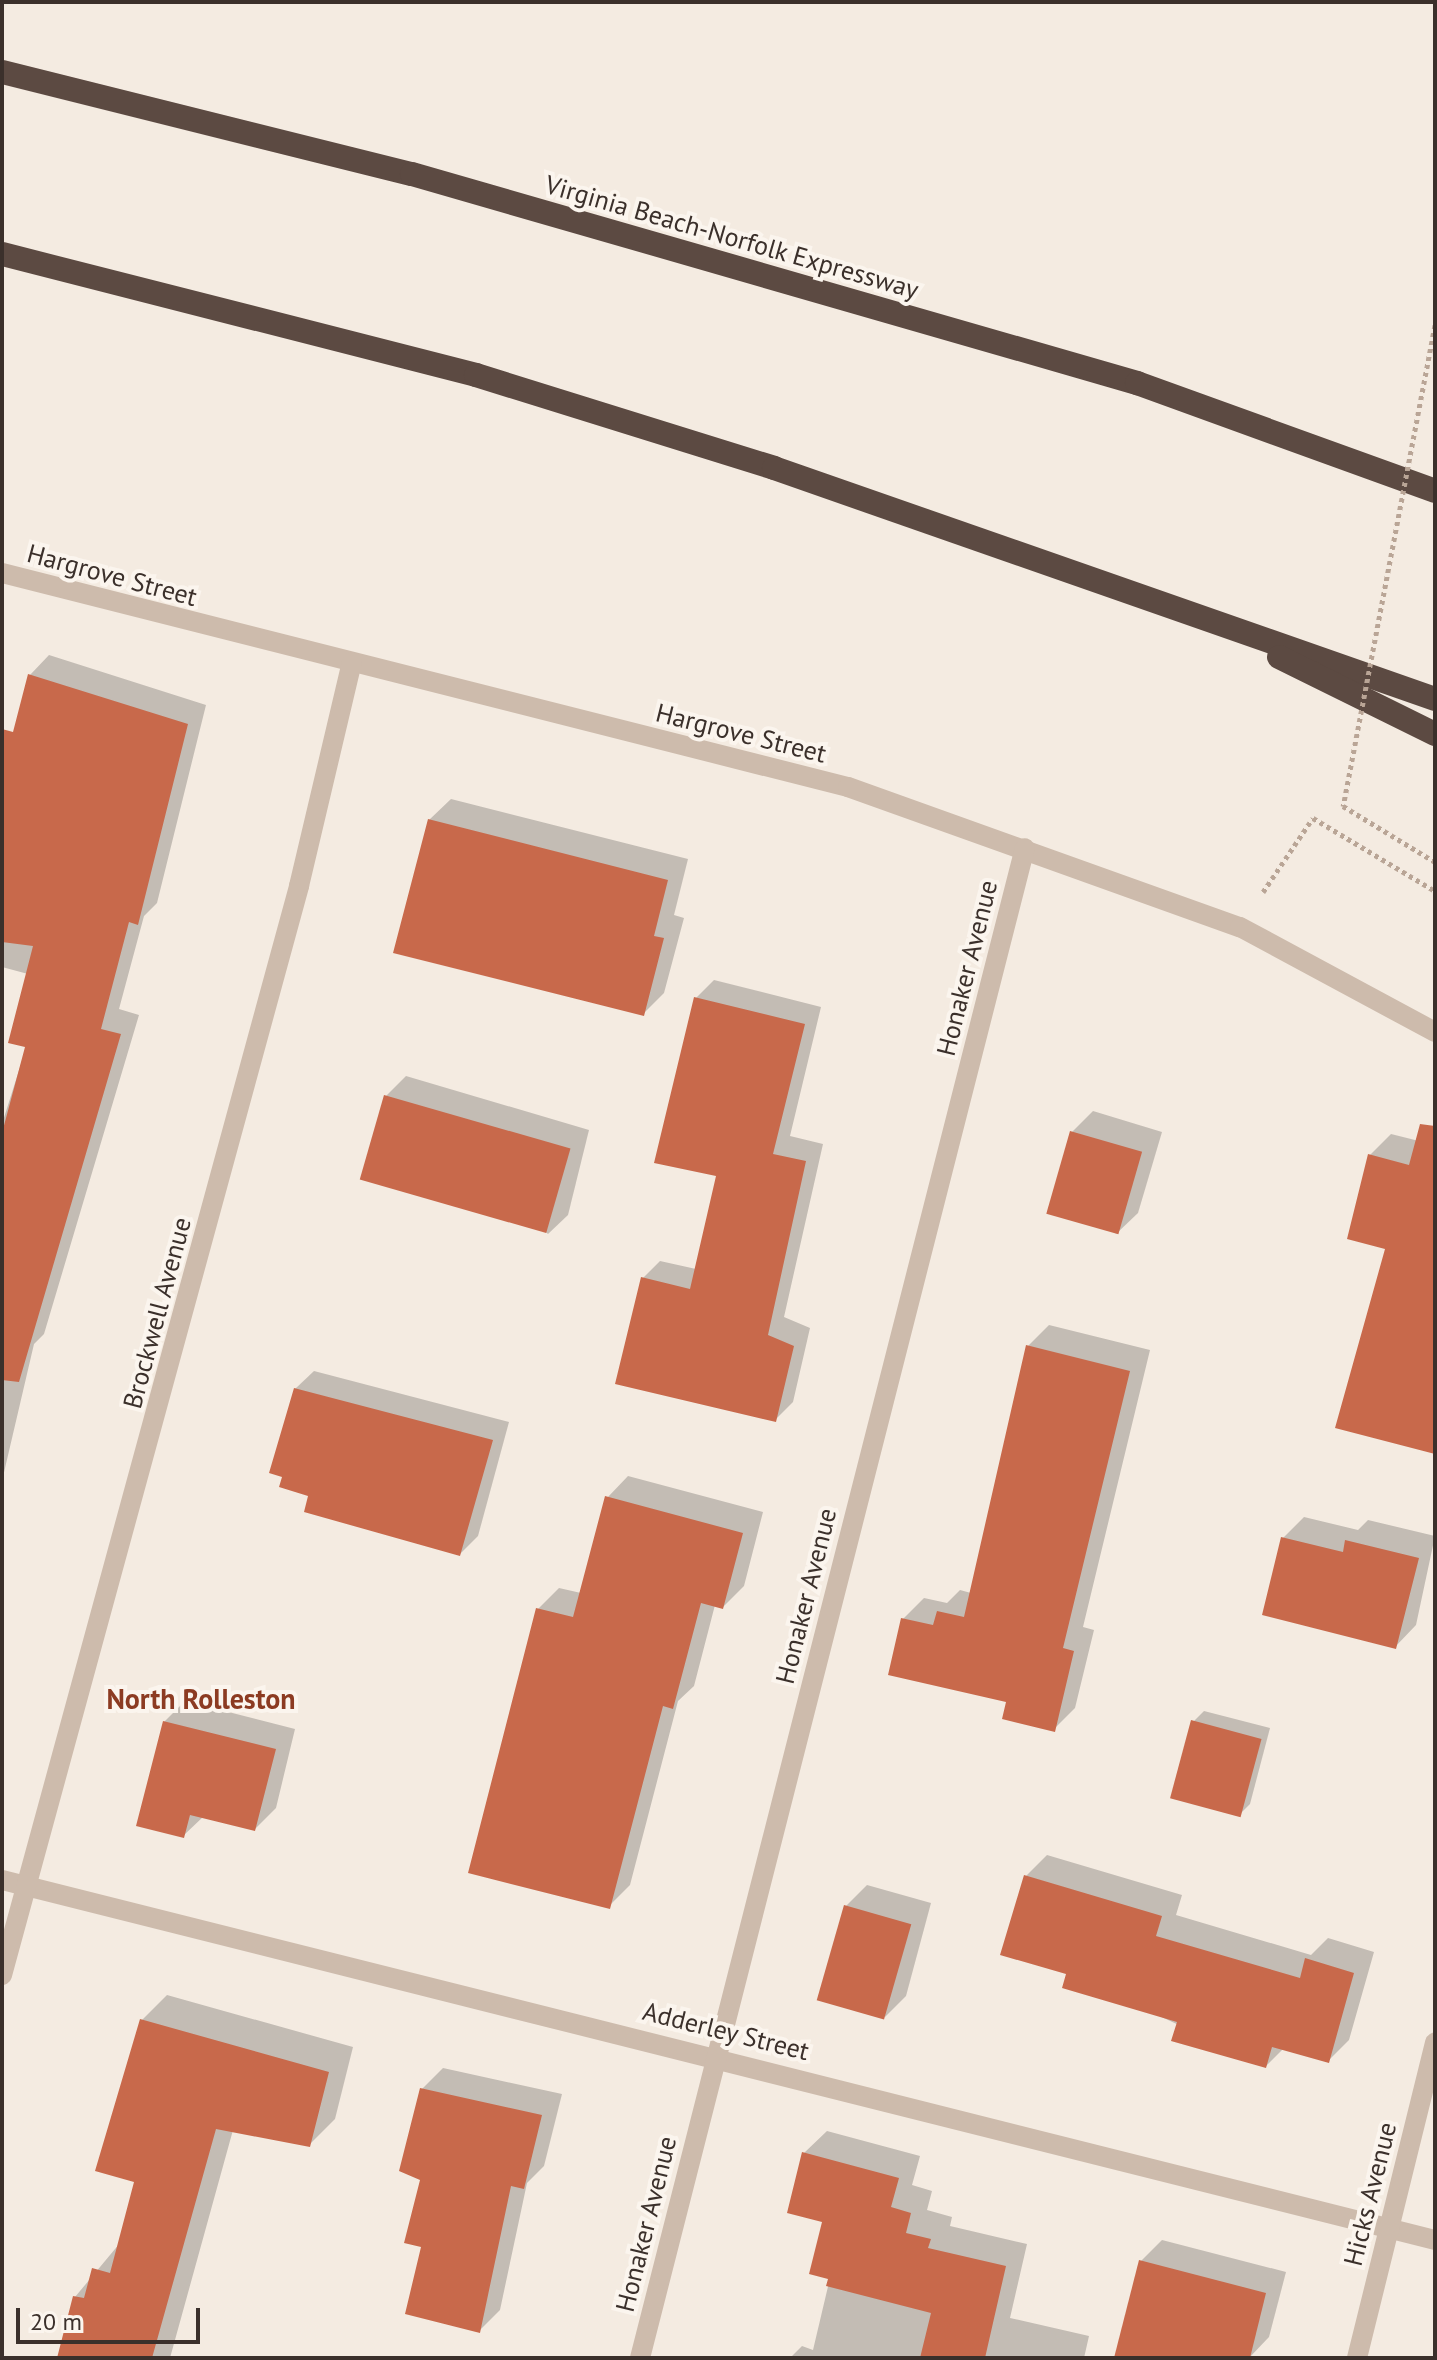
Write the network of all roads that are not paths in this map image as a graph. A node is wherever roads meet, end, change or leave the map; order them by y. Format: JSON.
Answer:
{"nodes":[{"id":1,"x":2,"y":72,"type":"edge"},
{"id":2,"x":2,"y":254,"type":"edge"},
{"id":3,"x":1435,"y":491,"type":"edge"},
{"id":4,"x":2,"y":573,"type":"edge"},
{"id":5,"x":1173,"y":604,"type":"junction"},
{"id":6,"x":352,"y":662,"type":"junction"},
{"id":7,"x":1435,"y":699,"type":"edge"},
{"id":8,"x":1435,"y":734,"type":"edge"},
{"id":9,"x":1025,"y":848,"type":"junction"},
{"id":10,"x":1435,"y":1032,"type":"edge"},
{"id":11,"x":2,"y":1880,"type":"edge"},
{"id":12,"x":24,"y":1886,"type":"junction"},
{"id":13,"x":2,"y":1975,"type":"edge"},
{"id":14,"x":1435,"y":2043,"type":"edge"},
{"id":15,"x":715,"y":2054,"type":"junction"},
{"id":16,"x":1389,"y":2228,"type":"junction"},
{"id":17,"x":1435,"y":2240,"type":"edge"},
{"id":18,"x":640,"y":2358,"type":"edge"},
{"id":19,"x":1357,"y":2358,"type":"edge"}],
"edges":[{"from":1,"to":3,"type":"highway","name":"Virginia Beach-Norfolk Expressway"},
{"from":2,"to":5,"type":"highway"},
{"from":4,"to":6,"type":"street","name":"Hargrove Street"},
{"from":5,"to":7,"type":"highway"},
{"from":5,"to":8,"type":"highway"},
{"from":6,"to":9,"type":"street","name":"Hargrove Street"},
{"from":6,"to":12,"type":"street","name":"Brockwell Avenue"},
{"from":9,"to":10,"type":"street","name":"Hargrove Street"},
{"from":9,"to":15,"type":"street","name":"Honaker Avenue"},
{"from":11,"to":12,"type":"street","name":"Adderley Street"},
{"from":12,"to":13,"type":"street","name":"Brockwell Avenue"},
{"from":12,"to":15,"type":"street","name":"Adderley Street"},
{"from":14,"to":16,"type":"street","name":"Hicks Avenue"},
{"from":15,"to":16,"type":"street","name":"Adderley Street"},
{"from":15,"to":18,"type":"street","name":"Honaker Avenue"},
{"from":16,"to":17,"type":"street","name":"Adderley Street"},
{"from":16,"to":19,"type":"street","name":"Hicks Avenue"}]}
